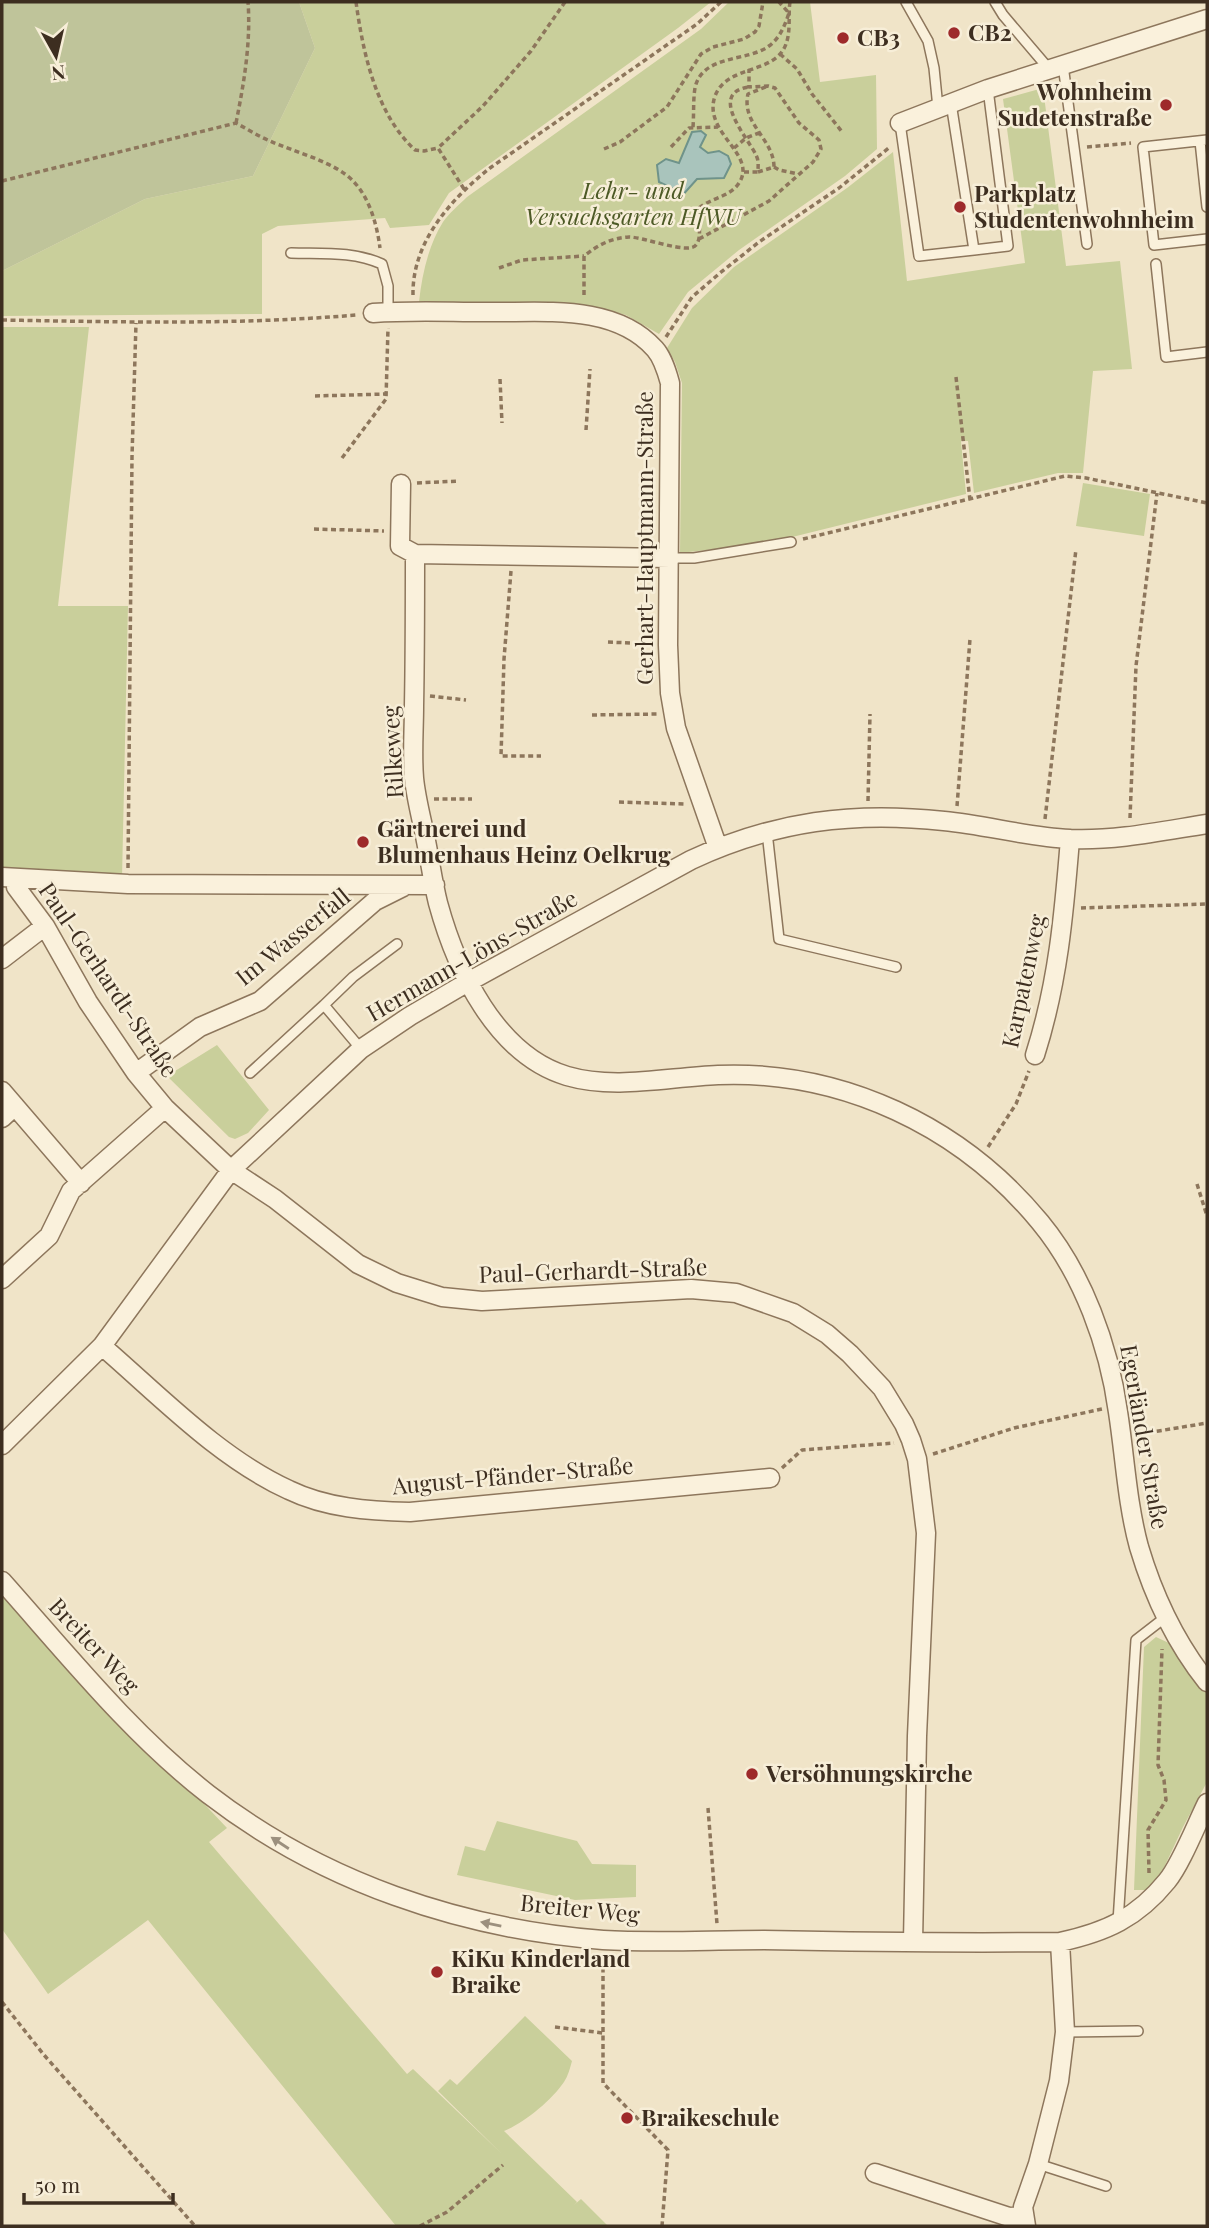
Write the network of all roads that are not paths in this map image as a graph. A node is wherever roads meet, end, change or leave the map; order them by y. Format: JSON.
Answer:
{"nodes":[{"id":1,"x":906,"y":2,"type":"edge"},
{"id":2,"x":995,"y":2,"type":"edge"},
{"id":3,"x":1207,"y":19,"type":"edge"},
{"id":4,"x":1056,"y":67,"type":"junction"},
{"id":5,"x":988,"y":89,"type":"junction"},
{"id":6,"x":944,"y":105,"type":"junction"},
{"id":7,"x":900,"y":123,"type":"joint"},
{"id":8,"x":1204,"y":140,"type":"edge"},
{"id":9,"x":1207,"y":207,"type":"edge"},
{"id":10,"x":1207,"y":239,"type":"edge"},
{"id":11,"x":1087,"y":244,"type":"dead end"},
{"id":12,"x":974,"y":250,"type":"junction"},
{"id":13,"x":290,"y":253,"type":"dead end"},
{"id":14,"x":1156,"y":264,"type":"dead end"},
{"id":15,"x":380,"y":313,"type":"joint"},
{"id":16,"x":1207,"y":352,"type":"edge"},
{"id":17,"x":401,"y":484,"type":"road end"},
{"id":18,"x":791,"y":542,"type":"road end"},
{"id":19,"x":415,"y":554,"type":"junction"},
{"id":20,"x":670,"y":558,"type":"junction"},
{"id":21,"x":1207,"y":824,"type":"edge"},
{"id":22,"x":766,"y":832,"type":"junction"},
{"id":23,"x":1070,"y":839,"type":"junction"},
{"id":24,"x":718,"y":848,"type":"junction"},
{"id":25,"x":9,"y":882,"type":"edge"},
{"id":26,"x":410,"y":885,"type":"junction"},
{"id":27,"x":435,"y":885,"type":"junction"},
{"id":28,"x":45,"y":926,"type":"junction"},
{"id":29,"x":397,"y":944,"type":"dead end"},
{"id":30,"x":2,"y":959,"type":"edge"},
{"id":31,"x":896,"y":967,"type":"dead end"},
{"id":32,"x":468,"y":982,"type":"junction"},
{"id":33,"x":324,"y":1005,"type":"junction"},
{"id":34,"x":361,"y":1049,"type":"junction"},
{"id":35,"x":1035,"y":1055,"type":"road end"},
{"id":36,"x":136,"y":1073,"type":"junction"},
{"id":37,"x":250,"y":1073,"type":"dead end"},
{"id":38,"x":2,"y":1091,"type":"edge"},
{"id":39,"x":15,"y":1106,"type":"junction"},
{"id":40,"x":165,"y":1108,"type":"junction"},
{"id":41,"x":2,"y":1118,"type":"edge"},
{"id":42,"x":231,"y":1170,"type":"junction"},
{"id":43,"x":81,"y":1182,"type":"junction"},
{"id":44,"x":2,"y":1279,"type":"edge"},
{"id":45,"x":102,"y":1346,"type":"junction"},
{"id":46,"x":2,"y":1445,"type":"edge"},
{"id":47,"x":770,"y":1478,"type":"road end"},
{"id":48,"x":2,"y":1581,"type":"edge"},
{"id":49,"x":1163,"y":1619,"type":"junction"},
{"id":50,"x":1207,"y":1682,"type":"edge"},
{"id":51,"x":1207,"y":1802,"type":"edge"},
{"id":52,"x":1118,"y":1924,"type":"junction"},
{"id":53,"x":913,"y":1942,"type":"junction"},
{"id":54,"x":1060,"y":1942,"type":"junction"},
{"id":55,"x":1138,"y":2031,"type":"dead end"},
{"id":56,"x":1065,"y":2032,"type":"junction"},
{"id":57,"x":1038,"y":2164,"type":"junction"},
{"id":58,"x":875,"y":2173,"type":"dead end"},
{"id":59,"x":1106,"y":2186,"type":"dead end"},
{"id":60,"x":1025,"y":2221,"type":"edge"}],
"edges":[{"from":1,"to":6,"type":"lane"},
{"from":2,"to":4,"type":"lane"},
{"from":3,"to":4,"type":"street"},
{"from":4,"to":5,"type":"street"},
{"from":4,"to":11,"type":"lane"},
{"from":5,"to":6,"type":"street"},
{"from":5,"to":12,"type":"lane"},
{"from":6,"to":7,"type":"street"},
{"from":6,"to":12,"type":"lane"},
{"from":7,"to":12,"type":"lane"},
{"from":8,"to":9,"type":"lane"},
{"from":8,"to":10,"type":"lane"},
{"from":13,"to":15,"type":"lane"},
{"from":14,"to":16,"type":"lane"},
{"from":15,"to":20,"type":"street","name":"Gerhart-Hauptmann-Straße"},
{"from":17,"to":19,"type":"street"},
{"from":18,"to":20,"type":"lane"},
{"from":19,"to":20,"type":"street"},
{"from":19,"to":27,"type":"street","name":"Rilkeweg"},
{"from":20,"to":24,"type":"street","name":"Gerhart-Hauptmann-Straße"},
{"from":21,"to":23,"type":"street","name":"Hermann-Löns-Straße"},
{"from":22,"to":23,"type":"street","name":"Hermann-Löns-Straße"},
{"from":22,"to":24,"type":"street","name":"Hermann-Löns-Straße"},
{"from":22,"to":31,"type":"lane"},
{"from":23,"to":35,"type":"street","name":"Karpatenweg"},
{"from":24,"to":32,"type":"street","name":"Hermann-Löns-Straße"},
{"from":25,"to":26,"type":"street"},
{"from":25,"to":28,"type":"street","name":"Paul-Gerhardt-Straße"},
{"from":26,"to":27,"type":"street"},
{"from":26,"to":36,"type":"street","name":"Im Wasserfall"},
{"from":27,"to":32,"type":"street","name":"Rilkeweg"},
{"from":28,"to":30,"type":"street"},
{"from":28,"to":36,"type":"street","name":"Paul-Gerhardt-Straße"},
{"from":29,"to":33,"type":"lane"},
{"from":32,"to":34,"type":"street","name":"Hermann-Löns-Straße"},
{"from":32,"to":49,"type":"street","name":"Egerländer Straße"},
{"from":33,"to":34,"type":"lane"},
{"from":33,"to":37,"type":"lane"},
{"from":34,"to":42,"type":"street","name":"Hermann-Löns-Straße"},
{"from":36,"to":40,"type":"street","name":"Paul-Gerhardt-Straße"},
{"from":38,"to":39,"type":"street"},
{"from":39,"to":41,"type":"street"},
{"from":39,"to":43,"type":"street"},
{"from":40,"to":42,"type":"street","name":"Paul-Gerhardt-Straße"},
{"from":40,"to":43,"type":"street"},
{"from":42,"to":45,"type":"street","name":"Hermann-Löns-Straße"},
{"from":42,"to":53,"type":"street","name":"Paul-Gerhardt-Straße"},
{"from":43,"to":44,"type":"street"},
{"from":45,"to":46,"type":"street","name":"Hermann-Löns-Straße"},
{"from":45,"to":47,"type":"street","name":"August-Pfänder-Straße"},
{"from":53,"to":48,"type":"street","name":"Breiter Weg","one_way":true},
{"from":49,"to":50,"type":"street","name":"Egerländer Straße"},
{"from":49,"to":52,"type":"lane"},
{"from":51,"to":52,"type":"street","name":"Breiter Weg"},
{"from":52,"to":54,"type":"street","name":"Breiter Weg"},
{"from":53,"to":54,"type":"street","name":"Breiter Weg"},
{"from":54,"to":56,"type":"street"},
{"from":55,"to":56,"type":"lane"},
{"from":56,"to":57,"type":"street"},
{"from":57,"to":59,"type":"lane"},
{"from":57,"to":60,"type":"street"},
{"from":58,"to":60,"type":"street"}]}
